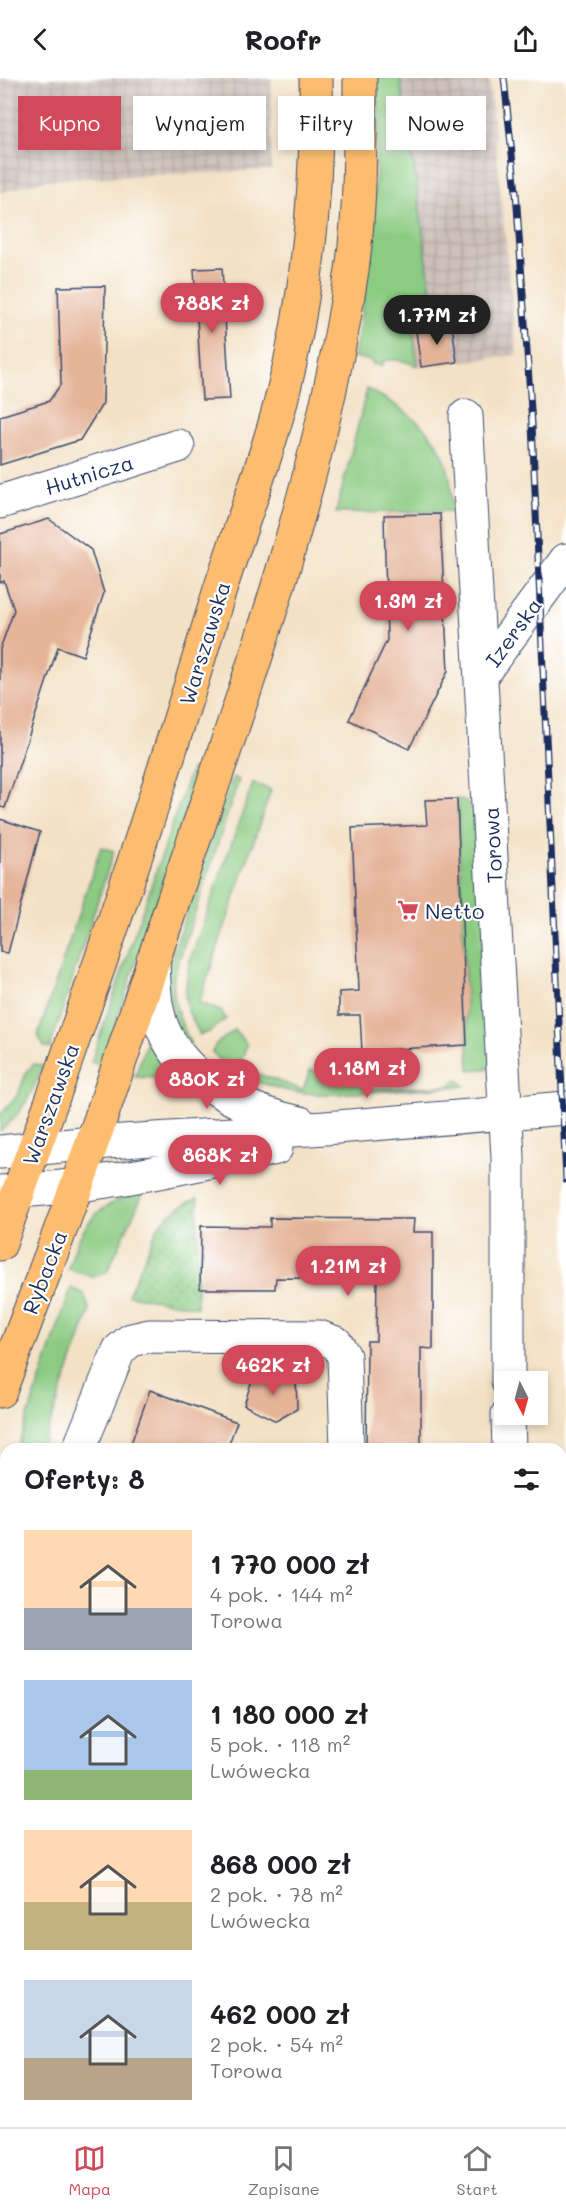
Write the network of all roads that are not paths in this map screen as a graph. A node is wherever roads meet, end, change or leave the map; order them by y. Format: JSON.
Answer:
{"nodes":[{"id":1,"x":316,"y":78,"type":"edge"},
{"id":2,"x":360,"y":78,"type":"edge"},
{"id":3,"x":466,"y":416,"type":"dead end"},
{"id":4,"x":178,"y":446,"type":"dead end"},
{"id":5,"x":0,"y":502,"type":"edge"},
{"id":6,"x":566,"y":560,"type":"edge"},
{"id":7,"x":482,"y":674,"type":"junction"},
{"id":8,"x":153,"y":959,"type":"junction"},
{"id":9,"x":566,"y":1108,"type":"edge"},
{"id":10,"x":506,"y":1112,"type":"junction"},
{"id":11,"x":413,"y":1121,"type":"junction"},
{"id":12,"x":325,"y":1128,"type":"junction"},
{"id":13,"x":92,"y":1143,"type":"junction"},
{"id":14,"x":35,"y":1148,"type":"junction"},
{"id":15,"x":0,"y":1152,"type":"edge"},
{"id":16,"x":76,"y":1186,"type":"junction"},
{"id":17,"x":9,"y":1192,"type":"edge"},
{"id":18,"x":0,"y":1244,"type":"edge"},
{"id":19,"x":508,"y":1371,"type":"edge"},
{"id":20,"x":0,"y":1391,"type":"edge"},
{"id":21,"x":508,"y":1425,"type":"edge"},
{"id":22,"x":80,"y":1443,"type":"edge"},
{"id":23,"x":347,"y":1443,"type":"edge"},
{"id":24,"x":508,"y":1443,"type":"edge"}],
"edges":[{"from":1,"to":14,"type":"main road","name":"Warszawska"},
{"from":2,"to":8,"type":"main road"},
{"from":3,"to":7,"type":"street","name":"Torowa"},
{"from":4,"to":5,"type":"street","name":"Hutnicza"},
{"from":6,"to":7,"type":"street","name":"Izerska"},
{"from":7,"to":10,"type":"street","name":"Torowa"},
{"from":8,"to":12,"type":"street"},
{"from":8,"to":13,"type":"main road"},
{"from":9,"to":10,"type":"street"},
{"from":10,"to":11,"type":"street"},
{"from":10,"to":19,"type":"street","name":"Torowa"},
{"from":11,"to":12,"type":"street"},
{"from":11,"to":16,"type":"street"},
{"from":12,"to":13,"type":"street"},
{"from":13,"to":14,"type":"street"},
{"from":13,"to":16,"type":"main road"},
{"from":14,"to":15,"type":"street"},
{"from":14,"to":17,"type":"main road","name":"Warszawska"},
{"from":16,"to":17,"type":"street"},
{"from":16,"to":20,"type":"main road","name":"Rybacka"},
{"from":17,"to":18,"type":"main road"},
{"from":21,"to":24,"type":"street"},
{"from":22,"to":23,"type":"street"}]}
